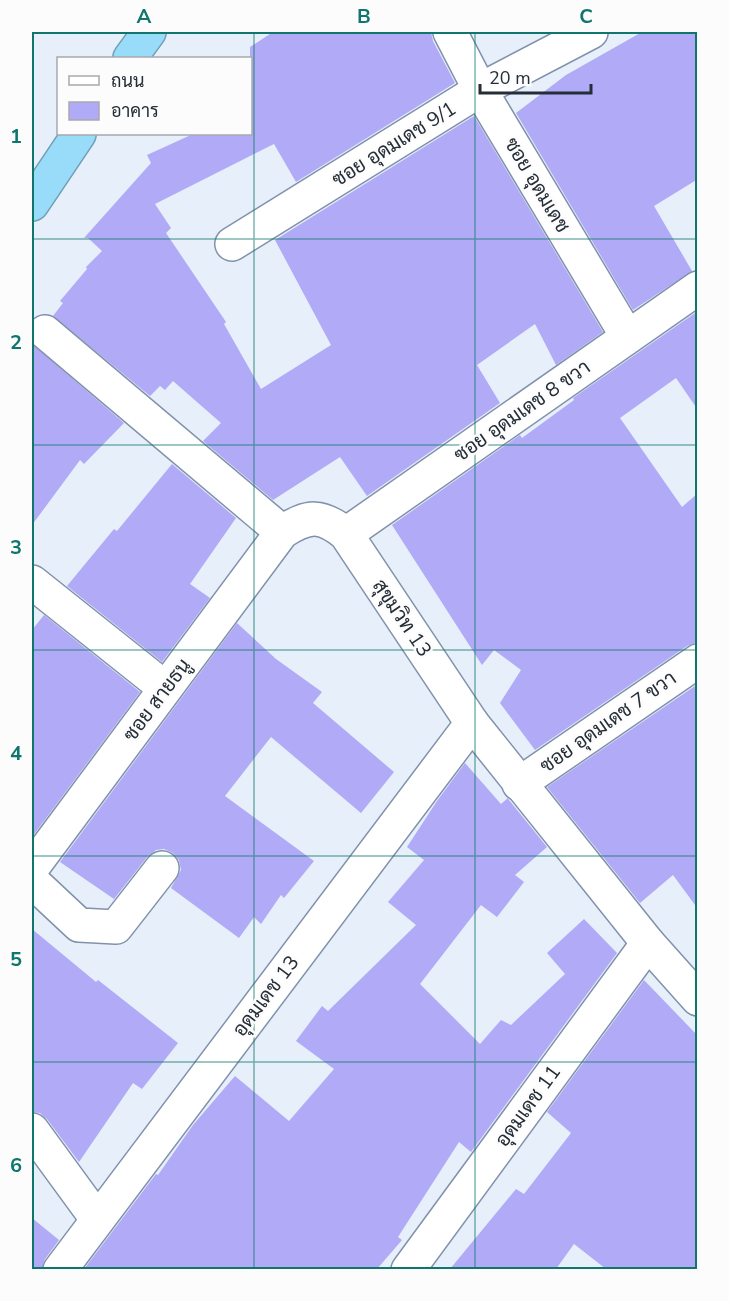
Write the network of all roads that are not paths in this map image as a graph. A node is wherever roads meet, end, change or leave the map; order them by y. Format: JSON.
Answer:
{"nodes":[{"id":1,"x":149,"y":32,"type":"edge"},
{"id":2,"x":450,"y":32,"type":"edge"},
{"id":3,"x":591,"y":32,"type":"edge"},
{"id":4,"x":131,"y":57,"type":"edge"},
{"id":5,"x":480,"y":90,"type":"junction"},
{"id":6,"x":79,"y":135,"type":"edge"},
{"id":7,"x":32,"y":204,"type":"edge"},
{"id":8,"x":232,"y":244,"type":"dead end"},
{"id":9,"x":698,"y":288,"type":"edge"},
{"id":10,"x":45,"y":332,"type":"dead end"},
{"id":11,"x":627,"y":336,"type":"junction"},
{"id":12,"x":282,"y":532,"type":"junction"},
{"id":13,"x":346,"y":534,"type":"junction"},
{"id":14,"x":32,"y":582,"type":"edge"},
{"id":15,"x":698,"y":661,"type":"edge"},
{"id":16,"x":165,"y":688,"type":"junction"},
{"id":17,"x":472,"y":723,"type":"junction"},
{"id":18,"x":519,"y":784,"type":"junction"},
{"id":19,"x":32,"y":868,"type":"edge"},
{"id":20,"x":162,"y":868,"type":"dead end"},
{"id":21,"x":648,"y":943,"type":"junction"},
{"id":22,"x":698,"y":999,"type":"edge"},
{"id":23,"x":32,"y":1130,"type":"edge"},
{"id":24,"x":98,"y":1220,"type":"junction"},
{"id":25,"x":60,"y":1269,"type":"edge"},
{"id":26,"x":408,"y":1269,"type":"edge"}],
"edges":[{"from":1,"to":4,"type":"highway"},
{"from":2,"to":5,"type":"street","name":"ซอย อุดมเดช"},
{"from":3,"to":5,"type":"street","name":"ซอย อุดมเดช 9/1"},
{"from":5,"to":8,"type":"street","name":"ซอย อุดมเดช 9/1"},
{"from":5,"to":11,"type":"street","name":"ซอย อุดมเดช"},
{"from":6,"to":7,"type":"highway"},
{"from":9,"to":11,"type":"street","name":"ซอย อุดมเดช 8 ขวา"},
{"from":10,"to":12,"type":"street"},
{"from":11,"to":13,"type":"street","name":"ซอย อุดมเดช 8 ขวา"},
{"from":12,"to":13,"type":"street","name":"สุขุมวิท 13"},
{"from":12,"to":16,"type":"street","name":"ซอย สายธนู"},
{"from":13,"to":17,"type":"street","name":"สุขุมวิท 13"},
{"from":14,"to":16,"type":"street"},
{"from":15,"to":18,"type":"street","name":"ซอย อุดมเดช 7 ขวา"},
{"from":16,"to":19,"type":"street","name":"ซอย สายธนู"},
{"from":17,"to":18,"type":"street","name":"สุขุมวิท 13"},
{"from":17,"to":24,"type":"street","name":"อุดมเดช 13"},
{"from":18,"to":21,"type":"street","name":"สุขุมวิท 13"},
{"from":19,"to":20,"type":"street"},
{"from":21,"to":22,"type":"street","name":"สุขุมวิท 13"},
{"from":21,"to":26,"type":"street","name":"อุดมเดช 11"},
{"from":23,"to":24,"type":"street"},
{"from":24,"to":25,"type":"street","name":"อุดมเดช 13"}]}
